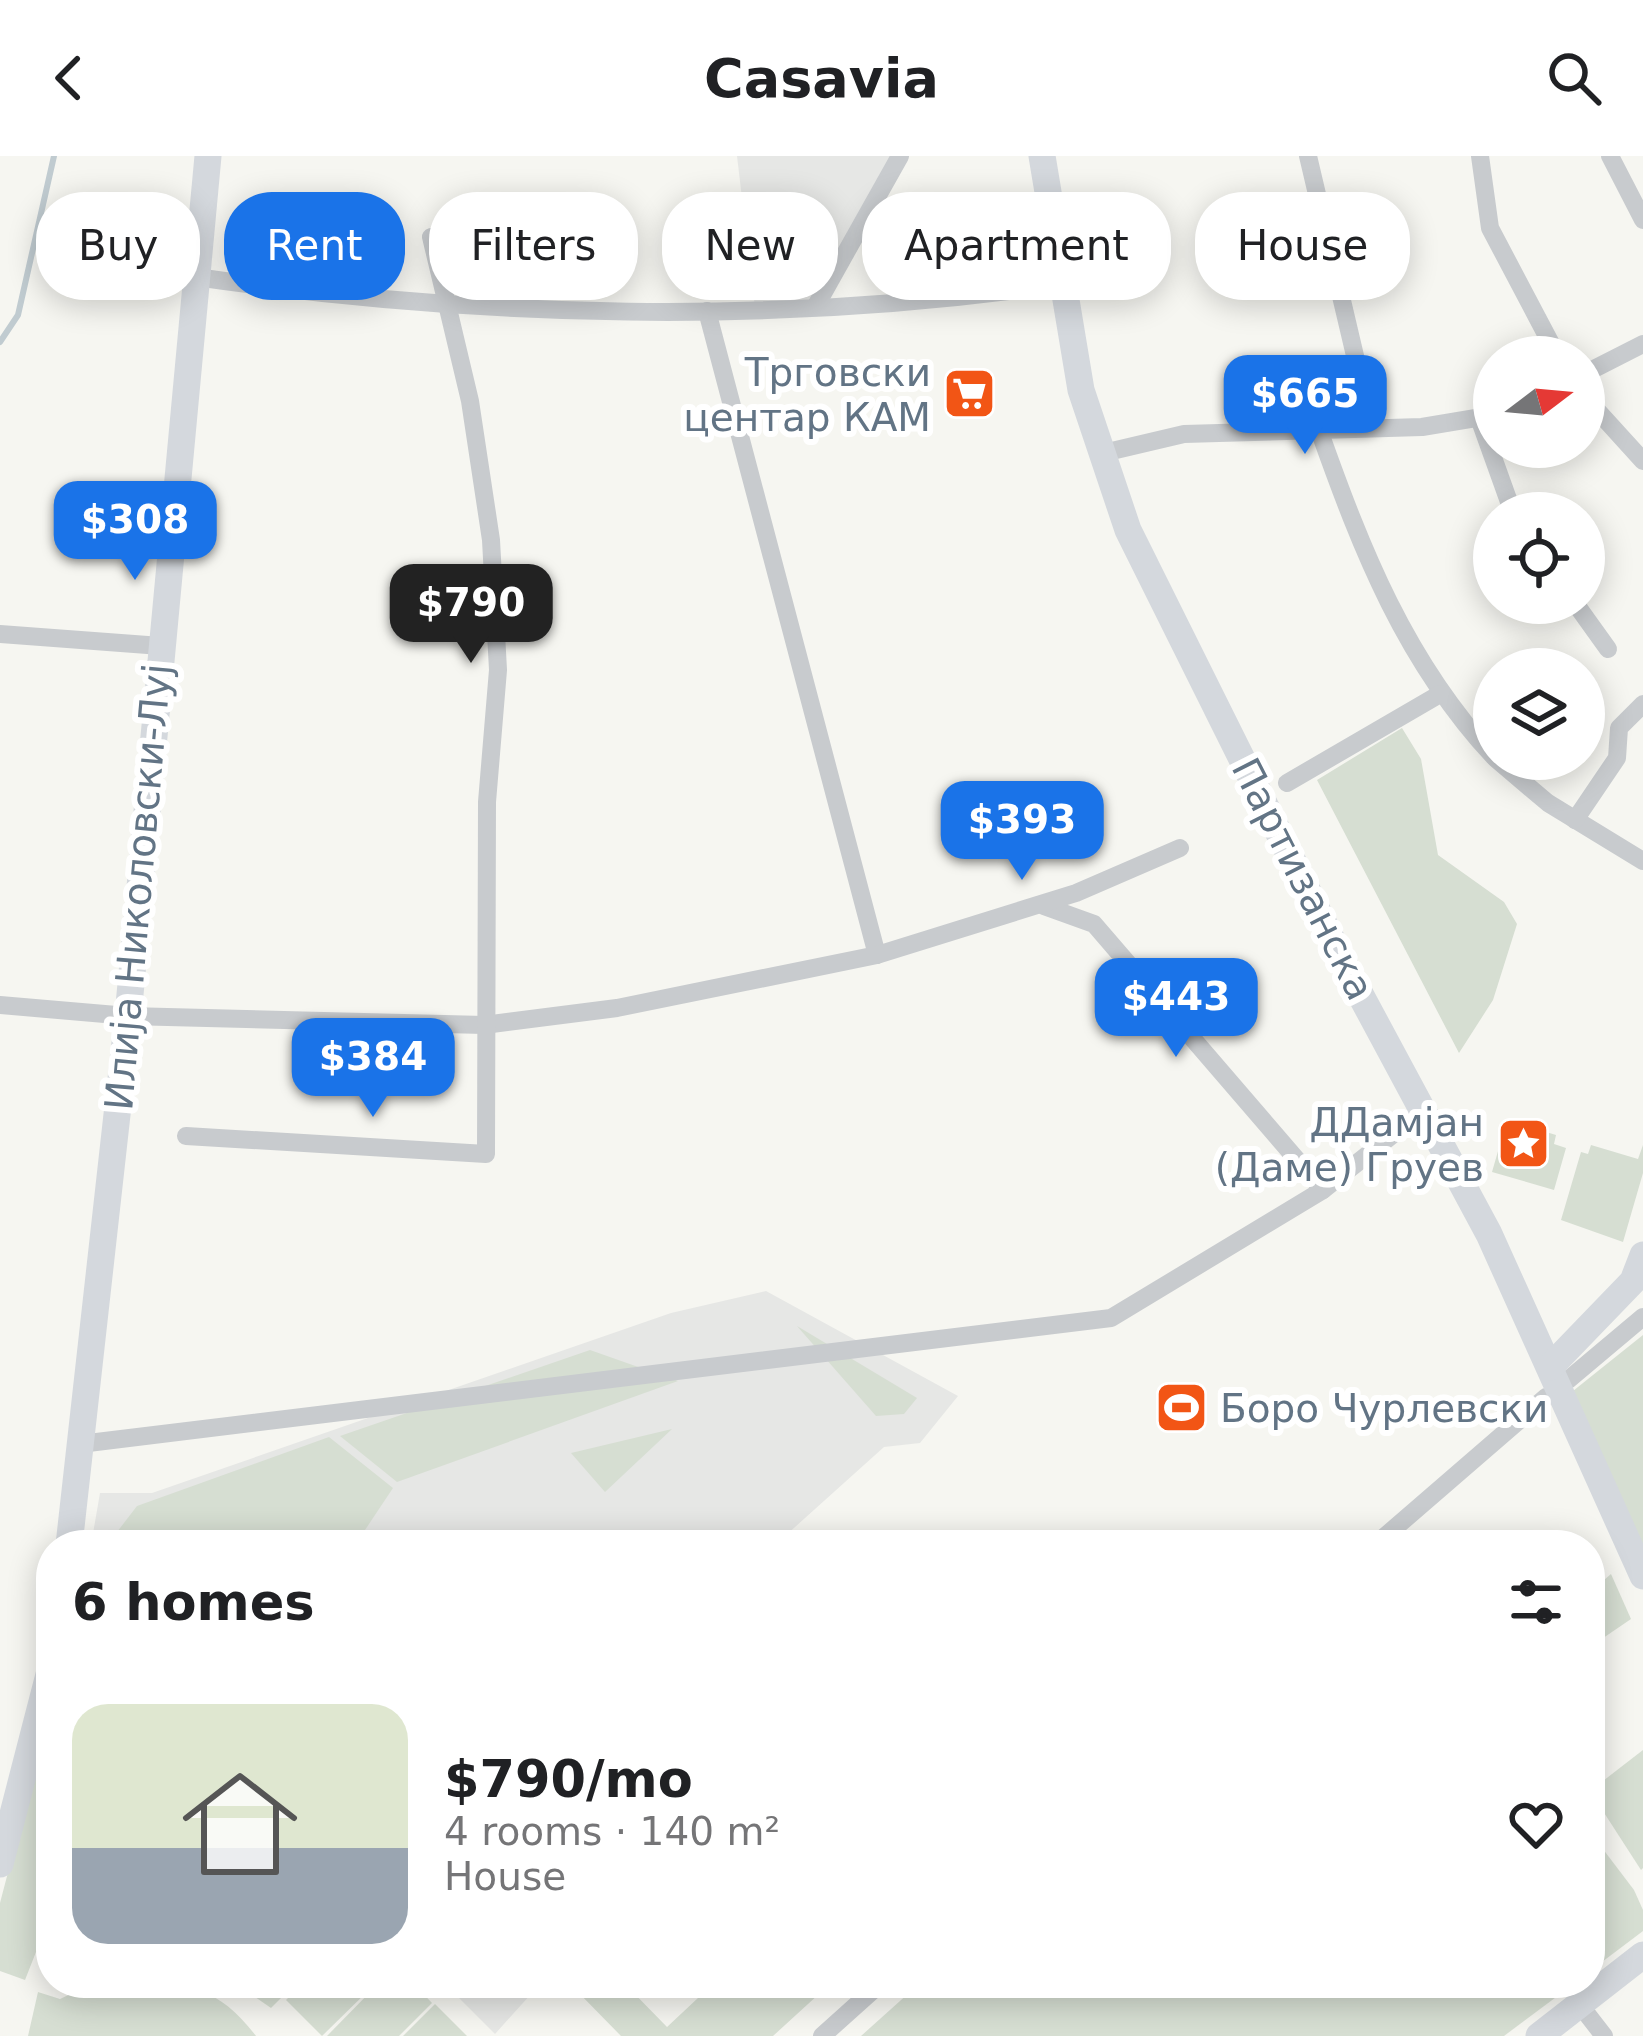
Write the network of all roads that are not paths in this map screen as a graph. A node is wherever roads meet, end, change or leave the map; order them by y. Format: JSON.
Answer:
{"nodes":[{"id":1,"x":208,"y":156,"type":"edge"},
{"id":2,"x":900,"y":156,"type":"edge"},
{"id":3,"x":1042,"y":156,"type":"edge"},
{"id":4,"x":1309,"y":156,"type":"edge"},
{"id":5,"x":1480,"y":156,"type":"edge"},
{"id":6,"x":1610,"y":156,"type":"edge"},
{"id":7,"x":1047,"y":192,"type":"edge"},
{"id":8,"x":1643,"y":220,"type":"edge"},
{"id":9,"x":200,"y":237,"type":"edge"},
{"id":10,"x":200,"y":277,"type":"edge"},
{"id":11,"x":194,"y":300,"type":"edge"},
{"id":12,"x":449,"y":300,"type":"edge"},
{"id":13,"x":956,"y":300,"type":"edge"},
{"id":14,"x":1065,"y":300,"type":"edge"},
{"id":15,"x":817,"y":304,"type":"junction"},
{"id":16,"x":450,"y":305,"type":"junction"},
{"id":17,"x":707,"y":311,"type":"junction"},
{"id":18,"x":1547,"y":336,"type":"edge"},
{"id":19,"x":1643,"y":344,"type":"edge"},
{"id":20,"x":1605,"y":363,"type":"edge"},
{"id":21,"x":1605,"y":417,"type":"edge"},
{"id":22,"x":1473,"y":419,"type":"edge"},
{"id":23,"x":1372,"y":428,"type":"junction"},
{"id":24,"x":1319,"y":430,"type":"junction"},
{"id":25,"x":1640,"y":453,"type":"edge"},
{"id":26,"x":1099,"y":454,"type":"junction"},
{"id":27,"x":1590,"y":624,"type":"edge"},
{"id":28,"x":0,"y":634,"type":"edge"},
{"id":29,"x":161,"y":646,"type":"junction"},
{"id":30,"x":1608,"y":649,"type":"dead end"},
{"id":31,"x":1440,"y":694,"type":"junction"},
{"id":32,"x":1643,"y":704,"type":"edge"},
{"id":33,"x":1473,"y":732,"type":"edge"},
{"id":34,"x":1523,"y":780,"type":"edge"},
{"id":35,"x":1286,"y":783,"type":"dead end"},
{"id":36,"x":1575,"y":820,"type":"junction"},
{"id":37,"x":1180,"y":848,"type":"dead end"},
{"id":38,"x":1643,"y":861,"type":"edge"},
{"id":39,"x":1040,"y":905,"type":"junction"},
{"id":40,"x":877,"y":955,"type":"junction"},
{"id":41,"x":0,"y":1005,"type":"edge"},
{"id":42,"x":128,"y":1016,"type":"junction"},
{"id":43,"x":484,"y":1025,"type":"junction"},
{"id":44,"x":1425,"y":1109,"type":"junction"},
{"id":45,"x":186,"y":1136,"type":"dead end"},
{"id":46,"x":1323,"y":1190,"type":"junction"},
{"id":47,"x":1643,"y":1255,"type":"edge"},
{"id":48,"x":1643,"y":1317,"type":"edge"},
{"id":49,"x":1559,"y":1374,"type":"junction"},
{"id":50,"x":1546,"y":1397,"type":"dead end"},
{"id":51,"x":80,"y":1444,"type":"junction"},
{"id":52,"x":71,"y":1530,"type":"edge"},
{"id":53,"x":1392,"y":1530,"type":"edge"},
{"id":54,"x":1643,"y":1576,"type":"edge"},
{"id":55,"x":36,"y":1725,"type":"edge"},
{"id":56,"x":0,"y":1864,"type":"edge"},
{"id":57,"x":1643,"y":1955,"type":"edge"},
{"id":58,"x":1605,"y":1985,"type":"edge"},
{"id":59,"x":864,"y":1998,"type":"edge"},
{"id":60,"x":1589,"y":1998,"type":"edge"},
{"id":61,"x":1580,"y":2005,"type":"junction"},
{"id":62,"x":821,"y":2036,"type":"edge"},
{"id":63,"x":1539,"y":2036,"type":"edge"},
{"id":64,"x":1604,"y":2036,"type":"edge"}],
"edges":[{"from":1,"to":9,"type":"street","name":"Илија Николовски-Луј"},
{"from":2,"to":15,"type":"street"},
{"from":3,"to":7,"type":"street","name":"Партизанска"},
{"from":4,"to":23,"type":"street"},
{"from":5,"to":18,"type":"street"},
{"from":6,"to":8,"type":"street"},
{"from":10,"to":16,"type":"street"},
{"from":11,"to":29,"type":"street","name":"Илија Николовски-Луј"},
{"from":12,"to":16,"type":"street"},
{"from":13,"to":15,"type":"street"},
{"from":14,"to":26,"type":"street","name":"Партизанска"},
{"from":15,"to":17,"type":"street"},
{"from":16,"to":17,"type":"street"},
{"from":16,"to":43,"type":"street"},
{"from":17,"to":40,"type":"street"},
{"from":19,"to":20,"type":"street"},
{"from":21,"to":25,"type":"street"},
{"from":22,"to":23,"type":"street"},
{"from":23,"to":24,"type":"street"},
{"from":24,"to":26,"type":"street"},
{"from":24,"to":31,"type":"street"},
{"from":26,"to":44,"type":"street","name":"Партизанска"},
{"from":27,"to":30,"type":"street"},
{"from":28,"to":29,"type":"street"},
{"from":29,"to":42,"type":"street","name":"Илија Николовски-Луј"},
{"from":31,"to":33,"type":"street"},
{"from":31,"to":35,"type":"street"},
{"from":32,"to":36,"type":"street"},
{"from":34,"to":36,"type":"street"},
{"from":36,"to":38,"type":"street"},
{"from":37,"to":39,"type":"street"},
{"from":39,"to":40,"type":"street"},
{"from":39,"to":46,"type":"street"},
{"from":40,"to":43,"type":"street"},
{"from":41,"to":42,"type":"street"},
{"from":42,"to":43,"type":"street"},
{"from":42,"to":51,"type":"street","name":"Илија Николовски-Луј"},
{"from":43,"to":45,"type":"street"},
{"from":44,"to":46,"type":"street"},
{"from":44,"to":49,"type":"street","name":"Партизанска"},
{"from":46,"to":51,"type":"street"},
{"from":47,"to":49,"type":"street"},
{"from":48,"to":49,"type":"street"},
{"from":49,"to":54,"type":"street","name":"Партизанска"},
{"from":50,"to":53,"type":"street"},
{"from":51,"to":52,"type":"street","name":"Илија Николовски-Луј"},
{"from":55,"to":56,"type":"street"},
{"from":57,"to":58,"type":"street"},
{"from":59,"to":62,"type":"street"},
{"from":60,"to":61,"type":"street"},
{"from":61,"to":63,"type":"street"},
{"from":61,"to":64,"type":"street"}]}
